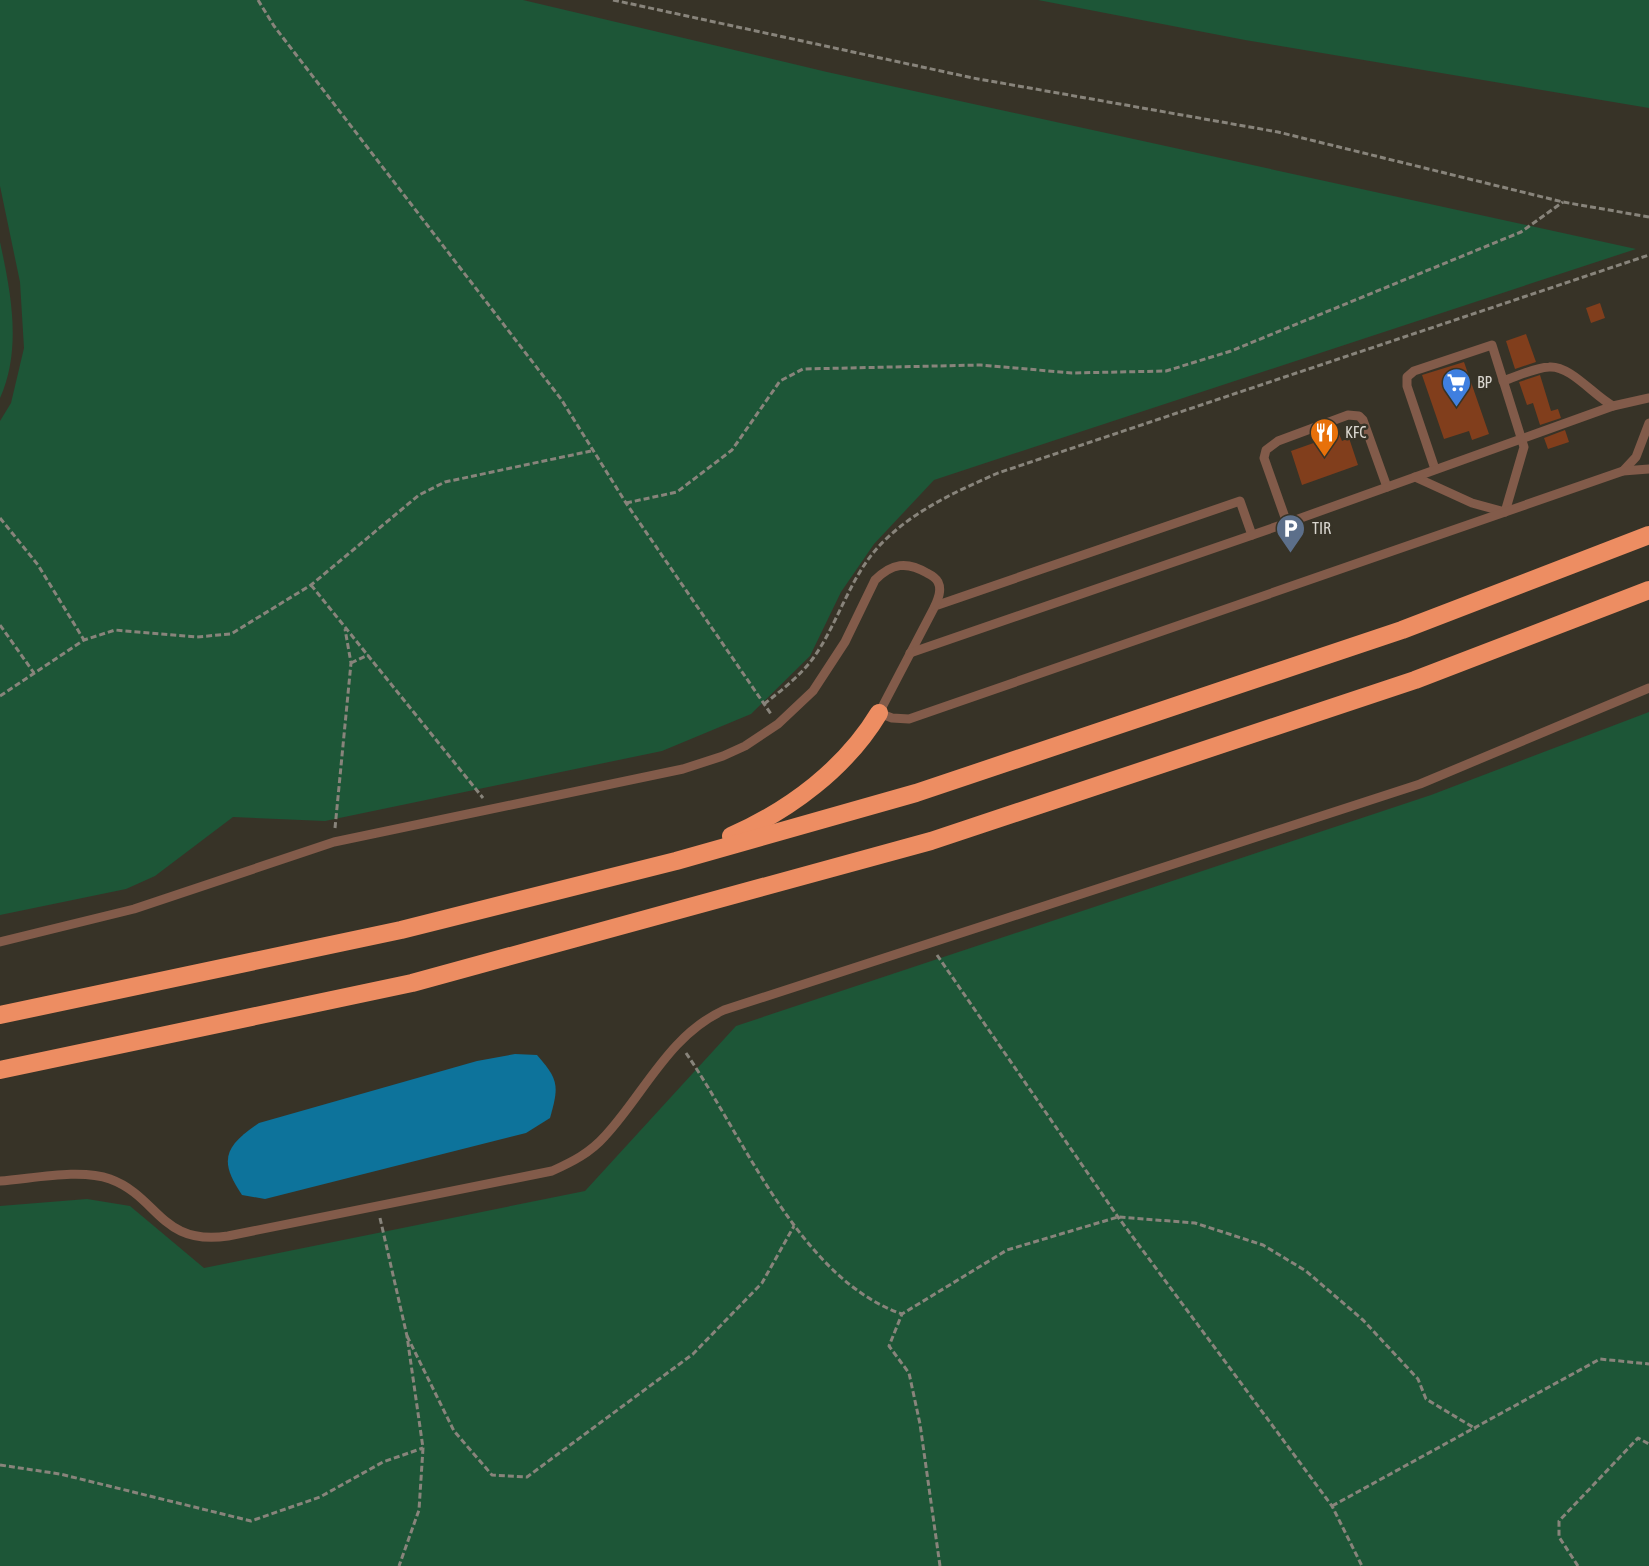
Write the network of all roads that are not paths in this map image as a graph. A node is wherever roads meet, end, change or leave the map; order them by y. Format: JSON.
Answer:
{"nodes":[{"id":1,"x":1503,"y":381,"type":"junction"},
{"id":2,"x":1649,"y":398,"type":"edge"},
{"id":3,"x":1613,"y":406,"type":"junction"},
{"id":4,"x":1649,"y":423,"type":"edge"},
{"id":5,"x":1522,"y":438,"type":"junction"},
{"id":6,"x":1435,"y":469,"type":"junction"},
{"id":7,"x":1649,"y":469,"type":"edge"},
{"id":8,"x":1623,"y":471,"type":"junction"},
{"id":9,"x":1416,"y":477,"type":"junction"},
{"id":10,"x":1388,"y":487,"type":"junction"},
{"id":11,"x":1505,"y":512,"type":"junction"},
{"id":12,"x":1287,"y":523,"type":"junction"},
{"id":13,"x":1252,"y":535,"type":"junction"},
{"id":14,"x":1649,"y":535,"type":"edge"},
{"id":15,"x":1649,"y":590,"type":"edge"},
{"id":16,"x":935,"y":606,"type":"junction"},
{"id":17,"x":910,"y":653,"type":"junction"},
{"id":18,"x":1649,"y":688,"type":"edge"},
{"id":19,"x":879,"y":713,"type":"junction"},
{"id":20,"x":676,"y":861,"type":"junction"},
{"id":21,"x":0,"y":942,"type":"edge"},
{"id":22,"x":0,"y":1015,"type":"edge"},
{"id":23,"x":0,"y":1070,"type":"edge"},
{"id":24,"x":0,"y":1181,"type":"edge"}],
"edges":[{"from":1,"to":3,"type":"lane"},
{"from":1,"to":5,"type":"lane"},
{"from":1,"to":6,"type":"lane"},
{"from":2,"to":3,"type":"lane"},
{"from":3,"to":5,"type":"lane"},
{"from":4,"to":8,"type":"lane"},
{"from":5,"to":6,"type":"lane"},
{"from":5,"to":11,"type":"lane"},
{"from":6,"to":9,"type":"lane"},
{"from":7,"to":8,"type":"lane"},
{"from":8,"to":11,"type":"lane"},
{"from":9,"to":10,"type":"lane"},
{"from":9,"to":11,"type":"lane"},
{"from":10,"to":12,"type":"lane"},
{"from":10,"to":12,"type":"lane"},
{"from":11,"to":19,"type":"lane"},
{"from":12,"to":13,"type":"lane"},
{"from":13,"to":16,"type":"lane"},
{"from":13,"to":17,"type":"lane"},
{"from":14,"to":20,"type":"highway"},
{"from":15,"to":23,"type":"highway"},
{"from":16,"to":17,"type":"lane"},
{"from":16,"to":21,"type":"lane"},
{"from":17,"to":19,"type":"lane"},
{"from":18,"to":24,"type":"lane"},
{"from":19,"to":20,"type":"highway"},
{"from":20,"to":22,"type":"highway"}]}
